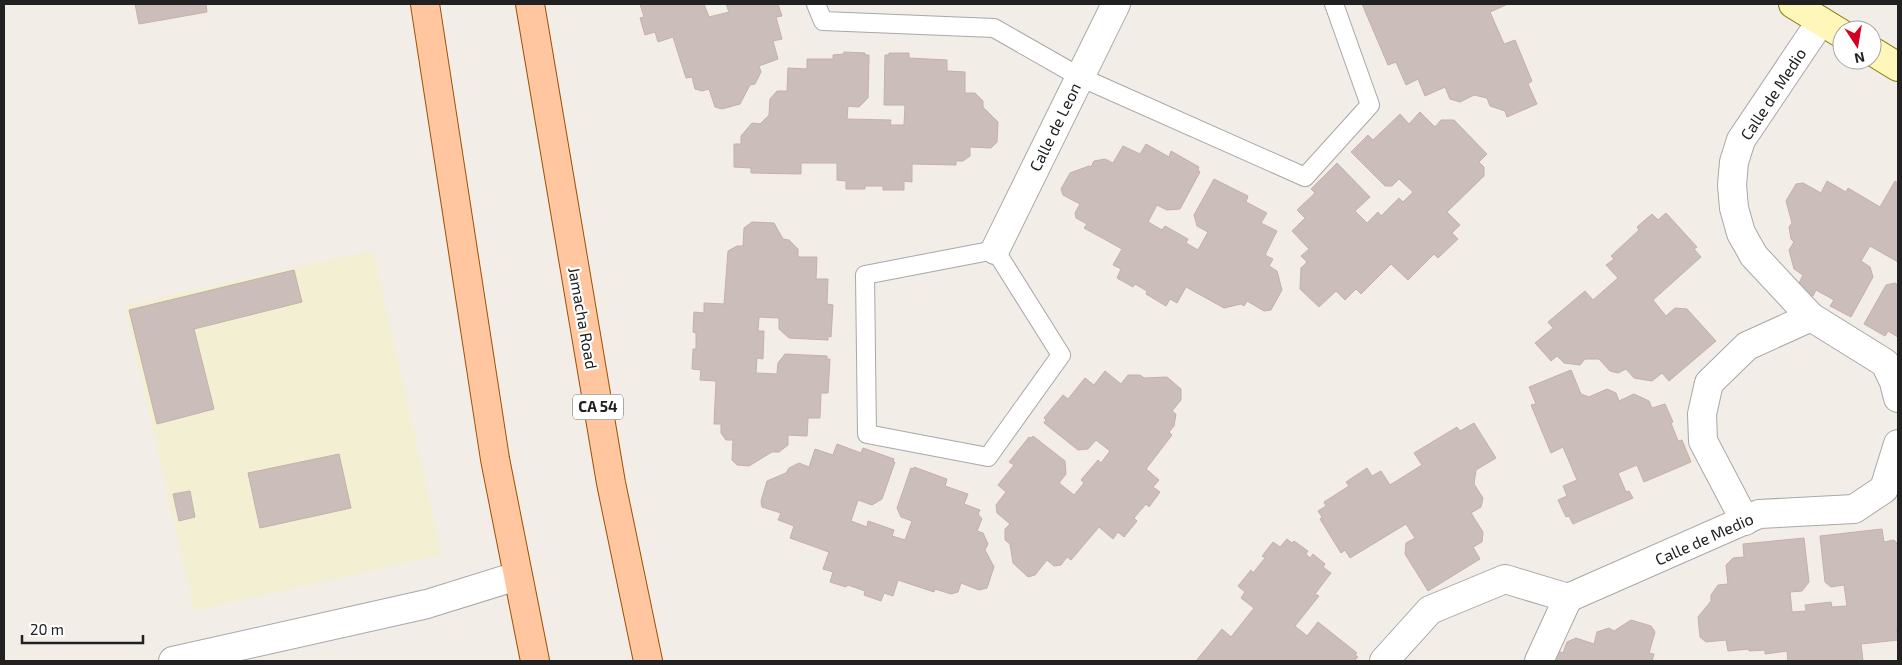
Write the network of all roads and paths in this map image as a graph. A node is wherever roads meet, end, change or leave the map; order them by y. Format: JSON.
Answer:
{"nodes":[{"id":1,"x":425,"y":4,"type":"edge"},
{"id":2,"x":530,"y":4,"type":"edge"},
{"id":3,"x":816,"y":4,"type":"edge"},
{"id":4,"x":1116,"y":4,"type":"edge"},
{"id":5,"x":1334,"y":4,"type":"edge"},
{"id":6,"x":1793,"y":4,"type":"edge"},
{"id":7,"x":1832,"y":27,"type":"edge"},
{"id":8,"x":1882,"y":57,"type":"edge"},
{"id":9,"x":1898,"y":67,"type":"edge"},
{"id":10,"x":1080,"y":77,"type":"junction"},
{"id":11,"x":995,"y":250,"type":"junction"},
{"id":12,"x":1810,"y":316,"type":"junction"},
{"id":13,"x":1898,"y":398,"type":"edge"},
{"id":14,"x":1898,"y":444,"type":"edge"},
{"id":15,"x":1745,"y":521,"type":"junction"},
{"id":16,"x":517,"y":576,"type":"junction"},
{"id":17,"x":1568,"y":598,"type":"junction"},
{"id":18,"x":173,"y":661,"type":"edge"},
{"id":19,"x":534,"y":661,"type":"edge"},
{"id":20,"x":648,"y":661,"type":"edge"},
{"id":21,"x":1384,"y":661,"type":"edge"},
{"id":22,"x":1539,"y":661,"type":"edge"}],
"edges":[{"from":1,"to":16,"type":"main road"},
{"from":2,"to":20,"type":"main road","name":"Jamacha Road","number":"CA 54"},
{"from":3,"to":10,"type":"lane"},
{"from":4,"to":10,"type":"street","name":"Calle de Leon"},
{"from":5,"to":10,"type":"lane"},
{"from":6,"to":7,"type":"street"},
{"from":7,"to":12,"type":"street","name":"Calle de Medio"},
{"from":8,"to":9,"type":"street"},
{"from":10,"to":11,"type":"street","name":"Calle de Leon"},
{"from":11,"to":11,"type":"lane"},
{"from":12,"to":13,"type":"street","name":"Calle de Medio"},
{"from":12,"to":15,"type":"street"},
{"from":14,"to":15,"type":"street","name":"Calle de Medio"},
{"from":15,"to":17,"type":"street","name":"Calle de Medio"},
{"from":16,"to":18,"type":"street"},
{"from":16,"to":19,"type":"main road"},
{"from":17,"to":21,"type":"street"},
{"from":17,"to":22,"type":"street"}]}
